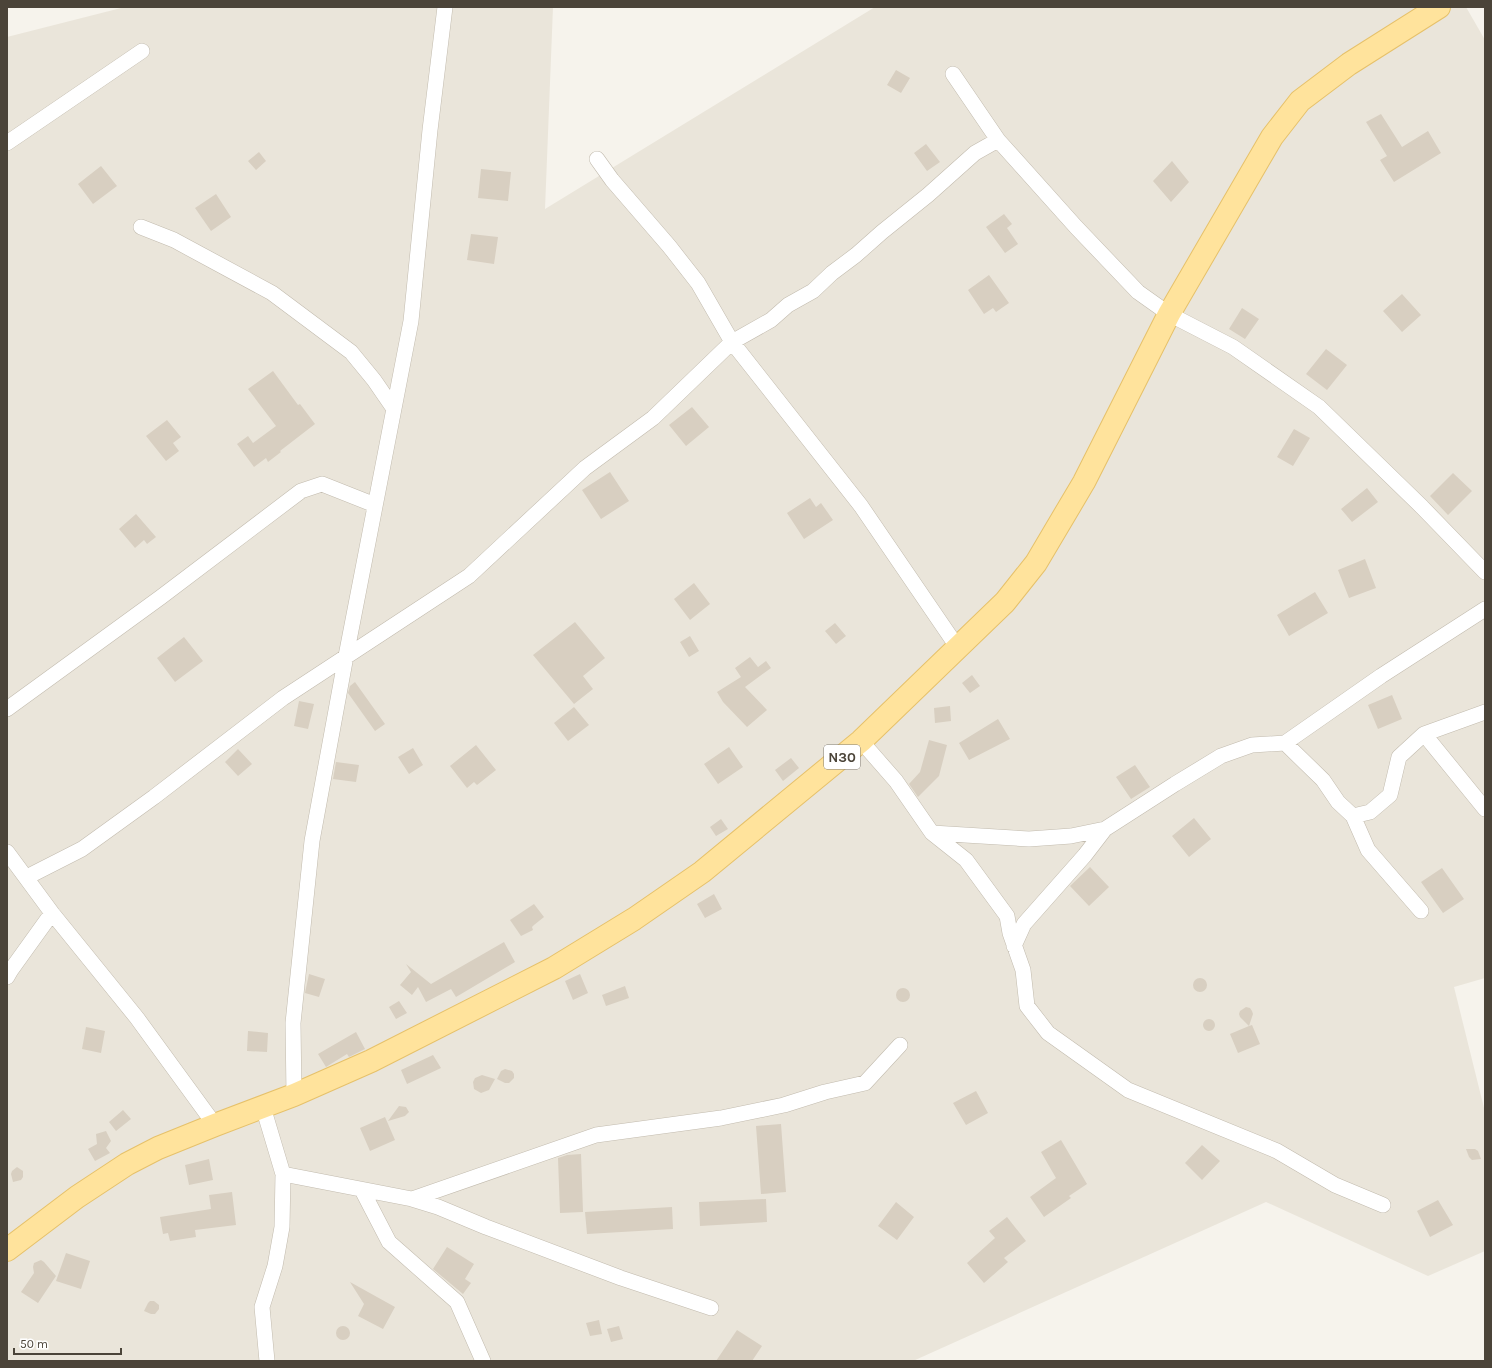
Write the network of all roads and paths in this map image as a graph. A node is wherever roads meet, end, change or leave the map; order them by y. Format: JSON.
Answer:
{"nodes":[{"id":1,"x":445,"y":7,"type":"edge"},
{"id":2,"x":1439,"y":7,"type":"edge"},
{"id":3,"x":142,"y":51,"type":"dead end"},
{"id":4,"x":953,"y":74,"type":"dead end"},
{"id":5,"x":998,"y":140,"type":"junction"},
{"id":6,"x":7,"y":143,"type":"edge"},
{"id":7,"x":597,"y":159,"type":"dead end"},
{"id":8,"x":141,"y":227,"type":"dead end"},
{"id":9,"x":1169,"y":314,"type":"junction"},
{"id":10,"x":732,"y":342,"type":"junction"},
{"id":11,"x":394,"y":409,"type":"junction"},
{"id":12,"x":376,"y":505,"type":"junction"},
{"id":13,"x":1485,"y":572,"type":"edge"},
{"id":14,"x":1485,"y":609,"type":"edge"},
{"id":15,"x":958,"y":648,"type":"junction"},
{"id":16,"x":346,"y":656,"type":"junction"},
{"id":17,"x":7,"y":709,"type":"edge"},
{"id":18,"x":1485,"y":712,"type":"edge"},
{"id":19,"x":1424,"y":734,"type":"junction"},
{"id":20,"x":861,"y":741,"type":"junction"},
{"id":21,"x":1285,"y":744,"type":"junction"},
{"id":22,"x":1485,"y":809,"type":"edge"},
{"id":23,"x":1353,"y":816,"type":"junction"},
{"id":24,"x":1105,"y":829,"type":"junction"},
{"id":25,"x":932,"y":833,"type":"junction"},
{"id":26,"x":7,"y":852,"type":"edge"},
{"id":27,"x":27,"y":877,"type":"junction"},
{"id":28,"x":1421,"y":911,"type":"dead end"},
{"id":29,"x":52,"y":913,"type":"junction"},
{"id":30,"x":1014,"y":946,"type":"junction"},
{"id":31,"x":8,"y":971,"type":"edge"},
{"id":32,"x":900,"y":1045,"type":"dead end"},
{"id":33,"x":294,"y":1095,"type":"junction"},
{"id":34,"x":263,"y":1107,"type":"junction"},
{"id":35,"x":215,"y":1124,"type":"junction"},
{"id":36,"x":283,"y":1174,"type":"junction"},
{"id":37,"x":362,"y":1190,"type":"junction"},
{"id":38,"x":412,"y":1199,"type":"junction"},
{"id":39,"x":1383,"y":1205,"type":"dead end"},
{"id":40,"x":7,"y":1250,"type":"edge"},
{"id":41,"x":711,"y":1308,"type":"dead end"},
{"id":42,"x":267,"y":1361,"type":"edge"},
{"id":43,"x":483,"y":1361,"type":"edge"}],
"edges":[{"from":1,"to":11,"type":"street"},
{"from":2,"to":9,"type":"main road","number":"N30"},
{"from":3,"to":6,"type":"street"},
{"from":4,"to":5,"type":"street"},
{"from":5,"to":9,"type":"street"},
{"from":5,"to":10,"type":"street"},
{"from":7,"to":10,"type":"street"},
{"from":8,"to":11,"type":"street"},
{"from":9,"to":13,"type":"street"},
{"from":9,"to":15,"type":"main road","number":"N30"},
{"from":10,"to":15,"type":"street"},
{"from":10,"to":16,"type":"street"},
{"from":11,"to":12,"type":"street"},
{"from":12,"to":16,"type":"street"},
{"from":12,"to":17,"type":"street"},
{"from":14,"to":21,"type":"street"},
{"from":15,"to":20,"type":"main road","number":"N30"},
{"from":16,"to":27,"type":"street"},
{"from":16,"to":33,"type":"street"},
{"from":18,"to":19,"type":"street"},
{"from":19,"to":22,"type":"street"},
{"from":19,"to":23,"type":"street"},
{"from":20,"to":25,"type":"street"},
{"from":20,"to":33,"type":"main road","number":"N30"},
{"from":21,"to":23,"type":"street"},
{"from":21,"to":24,"type":"street"},
{"from":23,"to":28,"type":"street"},
{"from":24,"to":25,"type":"street"},
{"from":24,"to":30,"type":"street"},
{"from":25,"to":30,"type":"street"},
{"from":26,"to":27,"type":"street"},
{"from":27,"to":29,"type":"street"},
{"from":29,"to":31,"type":"street"},
{"from":29,"to":35,"type":"street"},
{"from":30,"to":39,"type":"street"},
{"from":32,"to":38,"type":"street"},
{"from":33,"to":34,"type":"main road","number":"N30"},
{"from":34,"to":35,"type":"main road","number":"N30"},
{"from":34,"to":36,"type":"street"},
{"from":35,"to":40,"type":"main road","number":"N30"},
{"from":36,"to":37,"type":"street"},
{"from":36,"to":42,"type":"street"},
{"from":37,"to":38,"type":"street"},
{"from":37,"to":43,"type":"street"},
{"from":38,"to":41,"type":"street"}]}
